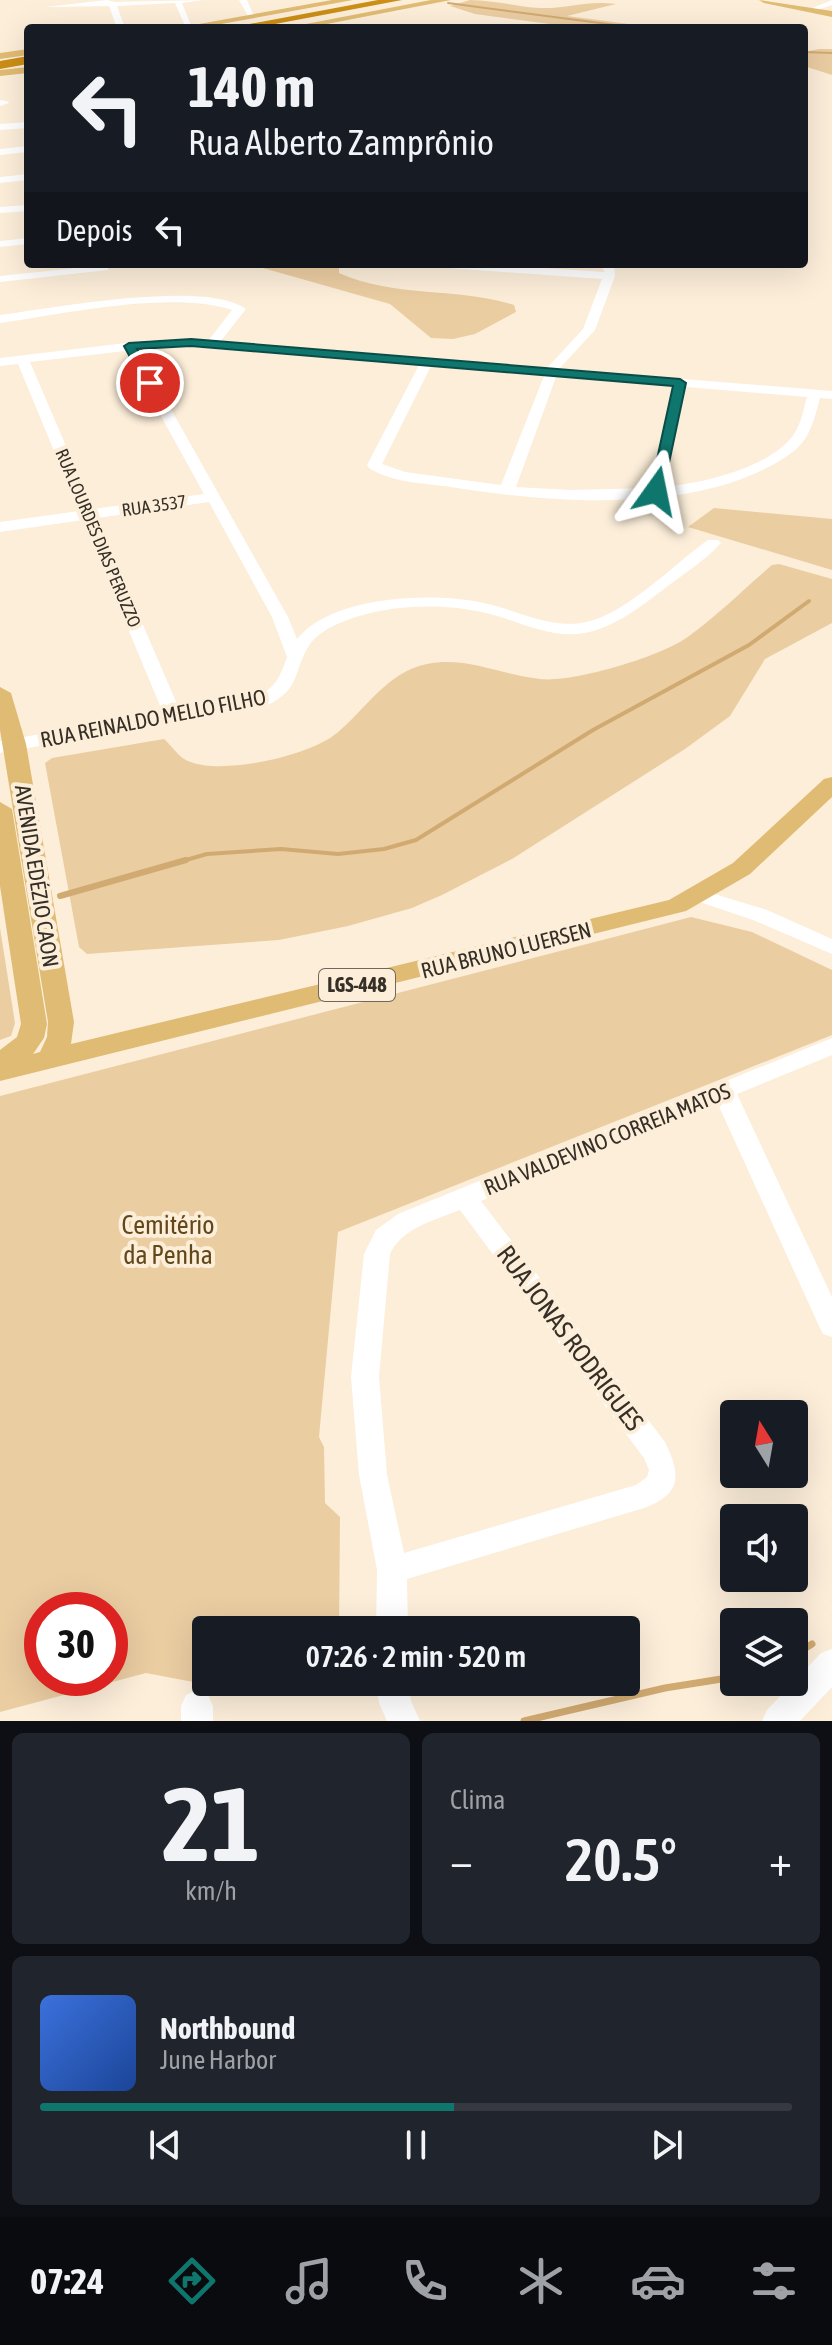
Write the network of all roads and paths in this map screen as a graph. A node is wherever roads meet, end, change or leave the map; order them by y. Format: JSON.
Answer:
{"nodes":[{"id":1,"x":177,"y":0,"type":"edge"},
{"id":2,"x":199,"y":0,"type":"edge"},
{"id":3,"x":243,"y":0,"type":"edge"},
{"id":4,"x":348,"y":0,"type":"edge"},
{"id":5,"x":397,"y":0,"type":"edge"},
{"id":6,"x":446,"y":0,"type":"edge"},
{"id":7,"x":764,"y":0,"type":"edge"},
{"id":8,"x":111,"y":2,"type":"edge"},
{"id":9,"x":832,"y":2,"type":"edge"},
{"id":10,"x":48,"y":4,"type":"edge"},
{"id":11,"x":811,"y":10,"type":"junction"},
{"id":12,"x":832,"y":14,"type":"edge"},
{"id":13,"x":252,"y":16,"type":"junction"},
{"id":14,"x":51,"y":18,"type":"dead end"},
{"id":15,"x":119,"y":24,"type":"edge"},
{"id":16,"x":185,"y":24,"type":"edge"},
{"id":17,"x":204,"y":24,"type":"edge"},
{"id":18,"x":257,"y":24,"type":"edge"},
{"id":19,"x":312,"y":24,"type":"edge"},
{"id":20,"x":24,"y":53,"type":"edge"},
{"id":21,"x":24,"y":60,"type":"edge"},
{"id":22,"x":0,"y":62,"type":"edge"},
{"id":23,"x":24,"y":70,"type":"edge"},
{"id":24,"x":0,"y":73,"type":"edge"},
{"id":25,"x":24,"y":125,"type":"edge"},
{"id":26,"x":0,"y":127,"type":"edge"},
{"id":27,"x":24,"y":149,"type":"edge"},
{"id":28,"x":0,"y":152,"type":"edge"},
{"id":29,"x":24,"y":177,"type":"edge"},
{"id":30,"x":0,"y":180,"type":"edge"},
{"id":31,"x":24,"y":208,"type":"edge"},
{"id":32,"x":0,"y":210,"type":"edge"},
{"id":33,"x":24,"y":241,"type":"edge"},
{"id":34,"x":0,"y":244,"type":"edge"},
{"id":35,"x":104,"y":268,"type":"dead end"},
{"id":36,"x":550,"y":268,"type":"edge"},
{"id":37,"x":608,"y":270,"type":"edge"},
{"id":38,"x":0,"y":279,"type":"edge"},
{"id":39,"x":0,"y":319,"type":"edge"},
{"id":40,"x":212,"y":344,"type":"junction"},
{"id":41,"x":129,"y":346,"type":"junction"},
{"id":42,"x":22,"y":359,"type":"junction"},
{"id":43,"x":0,"y":362,"type":"edge"},
{"id":44,"x":427,"y":362,"type":"junction"},
{"id":45,"x":552,"y":372,"type":"junction"},
{"id":46,"x":680,"y":383,"type":"junction"},
{"id":47,"x":814,"y":394,"type":"junction"},
{"id":48,"x":832,"y":395,"type":"edge"},
{"id":49,"x":507,"y":490,"type":"junction"},
{"id":50,"x":656,"y":491,"type":"junction"},
{"id":51,"x":213,"y":497,"type":"junction"},
{"id":52,"x":88,"y":515,"type":"junction"},
{"id":53,"x":0,"y":527,"type":"edge"},
{"id":54,"x":713,"y":543,"type":"dead end"},
{"id":55,"x":280,"y":617,"type":"junction"},
{"id":56,"x":315,"y":632,"type":"junction"},
{"id":57,"x":296,"y":657,"type":"junction"},
{"id":58,"x":0,"y":693,"type":"edge"},
{"id":59,"x":174,"y":718,"type":"junction"},
{"id":60,"x":8,"y":746,"type":"edge"},
{"id":61,"x":832,"y":784,"type":"edge"},
{"id":62,"x":0,"y":809,"type":"edge"},
{"id":63,"x":701,"y":896,"type":"junction"},
{"id":64,"x":832,"y":947,"type":"edge"},
{"id":65,"x":61,"y":1022,"type":"junction"},
{"id":66,"x":110,"y":1044,"type":"junction"},
{"id":67,"x":832,"y":1046,"type":"edge"},
{"id":68,"x":50,"y":1059,"type":"junction"},
{"id":69,"x":0,"y":1062,"type":"edge"},
{"id":70,"x":0,"y":1071,"type":"edge"},
{"id":71,"x":724,"y":1091,"type":"junction"},
{"id":72,"x":464,"y":1197,"type":"junction"},
{"id":73,"x":832,"y":1326,"type":"edge"},
{"id":74,"x":392,"y":1570,"type":"junction"},
{"id":75,"x":392,"y":1616,"type":"edge"},
{"id":76,"x":832,"y":1664,"type":"edge"},
{"id":77,"x":394,"y":1696,"type":"edge"},
{"id":78,"x":404,"y":1721,"type":"edge"},
{"id":79,"x":778,"y":1721,"type":"edge"}],
"edges":[{"from":1,"to":2,"type":"street"},
{"from":1,"to":8,"type":"street"},
{"from":1,"to":16,"type":"street"},
{"from":3,"to":13,"type":"street"},
{"from":4,"to":13,"type":"main road"},
{"from":5,"to":18,"type":"highway"},
{"from":6,"to":19,"type":"main road"},
{"from":7,"to":11,"type":"main road"},
{"from":8,"to":10,"type":"street"},
{"from":8,"to":15,"type":"street"},
{"from":9,"to":11,"type":"street"},
{"from":10,"to":14,"type":"street"},
{"from":11,"to":12,"type":"main road"},
{"from":13,"to":17,"type":"main road"},
{"from":20,"to":22,"type":"main road"},
{"from":21,"to":22,"type":"highway"},
{"from":23,"to":24,"type":"main road"},
{"from":25,"to":26,"type":"street"},
{"from":27,"to":28,"type":"street"},
{"from":29,"to":30,"type":"street"},
{"from":31,"to":32,"type":"street"},
{"from":33,"to":34,"type":"street"},
{"from":35,"to":38,"type":"street"},
{"from":36,"to":37,"type":"street"},
{"from":37,"to":45,"type":"street"},
{"from":39,"to":40,"type":"street"},
{"from":40,"to":41,"type":"street"},
{"from":40,"to":44,"type":"street"},
{"from":41,"to":42,"type":"street"},
{"from":41,"to":51,"type":"street"},
{"from":42,"to":43,"type":"street"},
{"from":42,"to":52,"type":"street","name":"RUA LOURDES DIAS PERUZZO"},
{"from":44,"to":45,"type":"street"},
{"from":44,"to":49,"type":"street"},
{"from":45,"to":46,"type":"street"},
{"from":45,"to":49,"type":"street"},
{"from":46,"to":47,"type":"street"},
{"from":46,"to":50,"type":"street"},
{"from":47,"to":48,"type":"street"},
{"from":47,"to":50,"type":"street"},
{"from":49,"to":50,"type":"street"},
{"from":51,"to":52,"type":"street","name":"RUA 3537"},
{"from":51,"to":55,"type":"street"},
{"from":52,"to":53,"type":"street","name":"RUA 3537"},
{"from":52,"to":59,"type":"street","name":"RUA LOURDES DIAS PERUZZO"},
{"from":54,"to":56,"type":"street","name":"RUA REINALDO MELLO FILHO"},
{"from":55,"to":56,"type":"street"},
{"from":55,"to":57,"type":"street"},
{"from":56,"to":57,"type":"street","name":"RUA REINALDO MELLO FILHO"},
{"from":57,"to":59,"type":"street","name":"RUA REINALDO MELLO FILHO"},
{"from":58,"to":60,"type":"main road","name":"AVENIDA EDÉZIO CAON"},
{"from":59,"to":60,"type":"street","name":"RUA REINALDO MELLO FILHO"},
{"from":60,"to":65,"type":"main road","name":"AVENIDA EDÉZIO CAON"},
{"from":61,"to":63,"type":"main road","name":"RUA BRUNO LUERSEN","number":"LGS-448"},
{"from":62,"to":69,"type":"main road","name":"AVENIDA EDÉZIO CAON"},
{"from":63,"to":64,"type":"street"},
{"from":63,"to":66,"type":"main road","name":"RUA BRUNO LUERSEN","number":"LGS-448"},
{"from":65,"to":66,"type":"main road"},
{"from":65,"to":68,"type":"main road","name":"AVENIDA EDÉZIO CAON"},
{"from":66,"to":68,"type":"main road","name":"RUA BRUNO LUERSEN","number":"LGS-448"},
{"from":67,"to":71,"type":"street","name":"RUA VALDEVINO CORREIA MATOS"},
{"from":68,"to":70,"type":"main road","name":"RUA BRUNO LUERSEN","number":"LGS-448"},
{"from":71,"to":72,"type":"street","name":"RUA VALDEVINO CORREIA MATOS"},
{"from":71,"to":73,"type":"street"},
{"from":72,"to":74,"type":"street","name":"RUA VALDEVINO CORREIA MATOS"},
{"from":72,"to":74,"type":"street","name":"RUA JONAS RODRIGUES"},
{"from":74,"to":75,"type":"street"},
{"from":76,"to":79,"type":"street"},
{"from":77,"to":78,"type":"street"}]}
